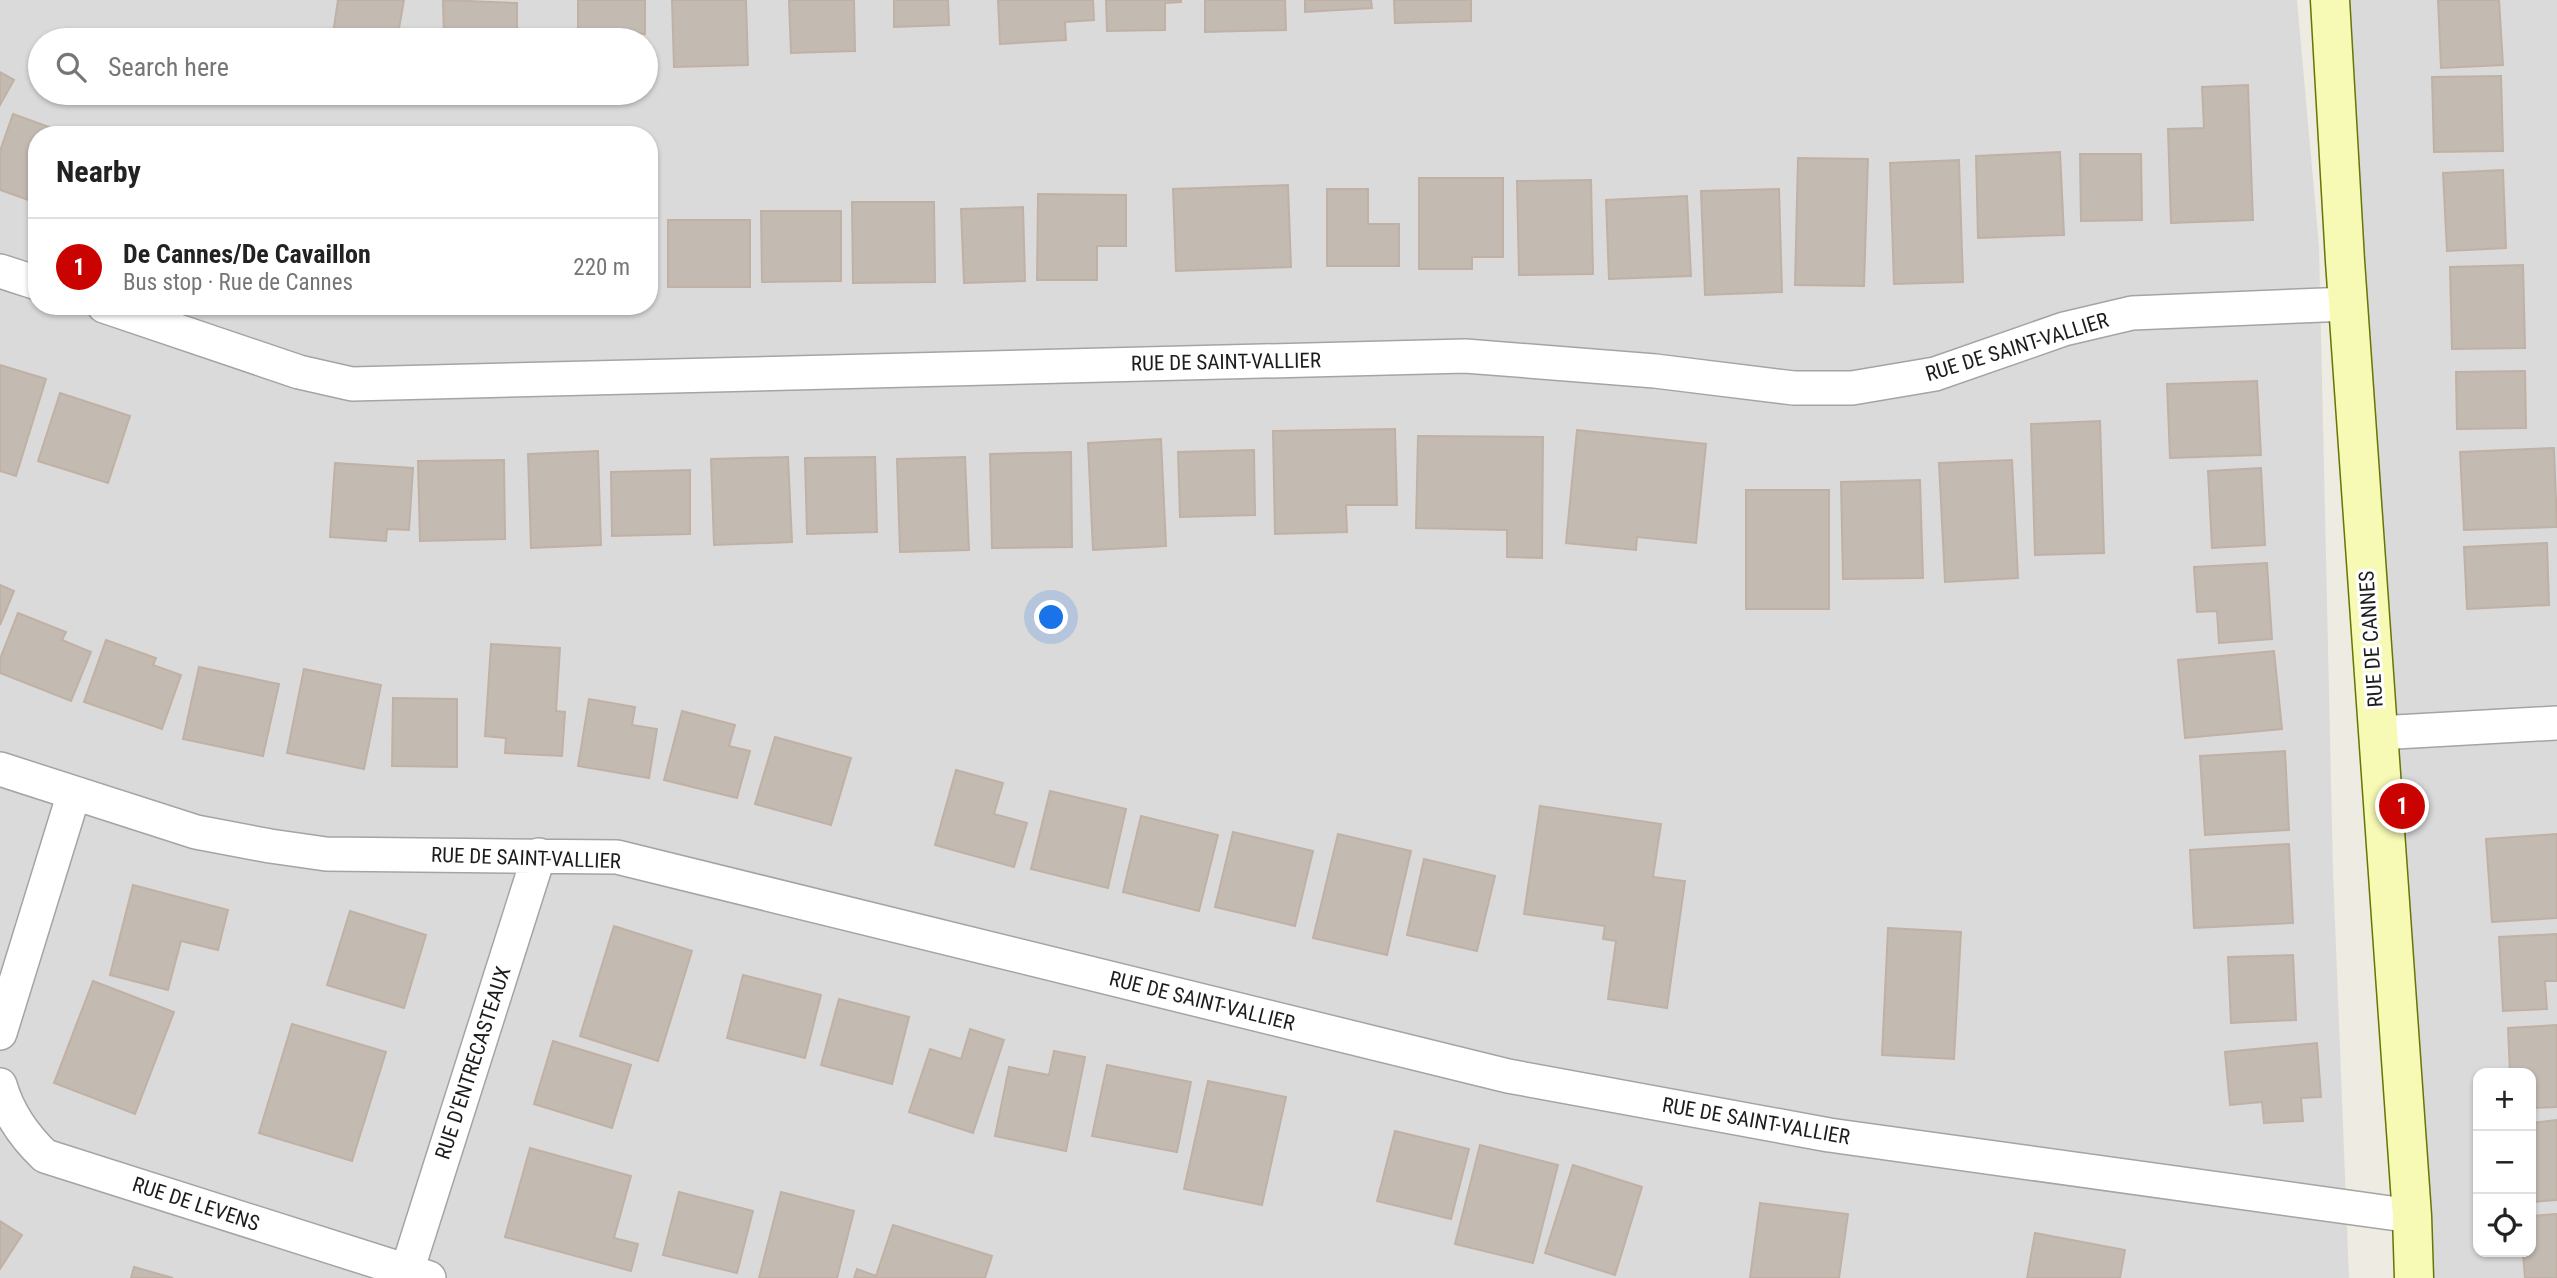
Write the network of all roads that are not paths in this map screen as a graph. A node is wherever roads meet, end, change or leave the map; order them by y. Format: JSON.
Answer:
{"nodes":[{"id":1,"x":2330,"y":0,"type":"edge"},
{"id":2,"x":0,"y":271,"type":"edge"},
{"id":3,"x":28,"y":281,"type":"edge"},
{"id":4,"x":2348,"y":304,"type":"junction"},
{"id":5,"x":131,"y":315,"type":"edge"},
{"id":6,"x":2557,"y":723,"type":"edge"},
{"id":7,"x":2378,"y":733,"type":"junction"},
{"id":8,"x":0,"y":769,"type":"edge"},
{"id":9,"x":74,"y":793,"type":"junction"},
{"id":10,"x":539,"y":855,"type":"junction"},
{"id":11,"x":0,"y":1033,"type":"edge"},
{"id":12,"x":0,"y":1085,"type":"edge"},
{"id":13,"x":2412,"y":1216,"type":"junction"},
{"id":14,"x":418,"y":1275,"type":"edge"},
{"id":15,"x":2414,"y":1278,"type":"edge"}],
"edges":[{"from":1,"to":4,"type":"street","name":"RUE DE CANNES"},
{"from":2,"to":3,"type":"street"},
{"from":4,"to":5,"type":"street","name":"RUE DE SAINT-VALLIER"},
{"from":4,"to":7,"type":"street","name":"RUE DE CANNES"},
{"from":6,"to":7,"type":"street"},
{"from":7,"to":13,"type":"street","name":"RUE DE CANNES"},
{"from":8,"to":9,"type":"street","name":"RUE DE SAINT-VALLIER"},
{"from":9,"to":10,"type":"street","name":"RUE DE SAINT-VALLIER"},
{"from":9,"to":11,"type":"street"},
{"from":10,"to":13,"type":"street","name":"RUE DE SAINT-VALLIER"},
{"from":10,"to":14,"type":"street","name":"RUE D'ENTRECASTEAUX"},
{"from":12,"to":14,"type":"street","name":"RUE DE LEVENS"},
{"from":13,"to":15,"type":"street","name":"RUE DE CANNES"}]}
